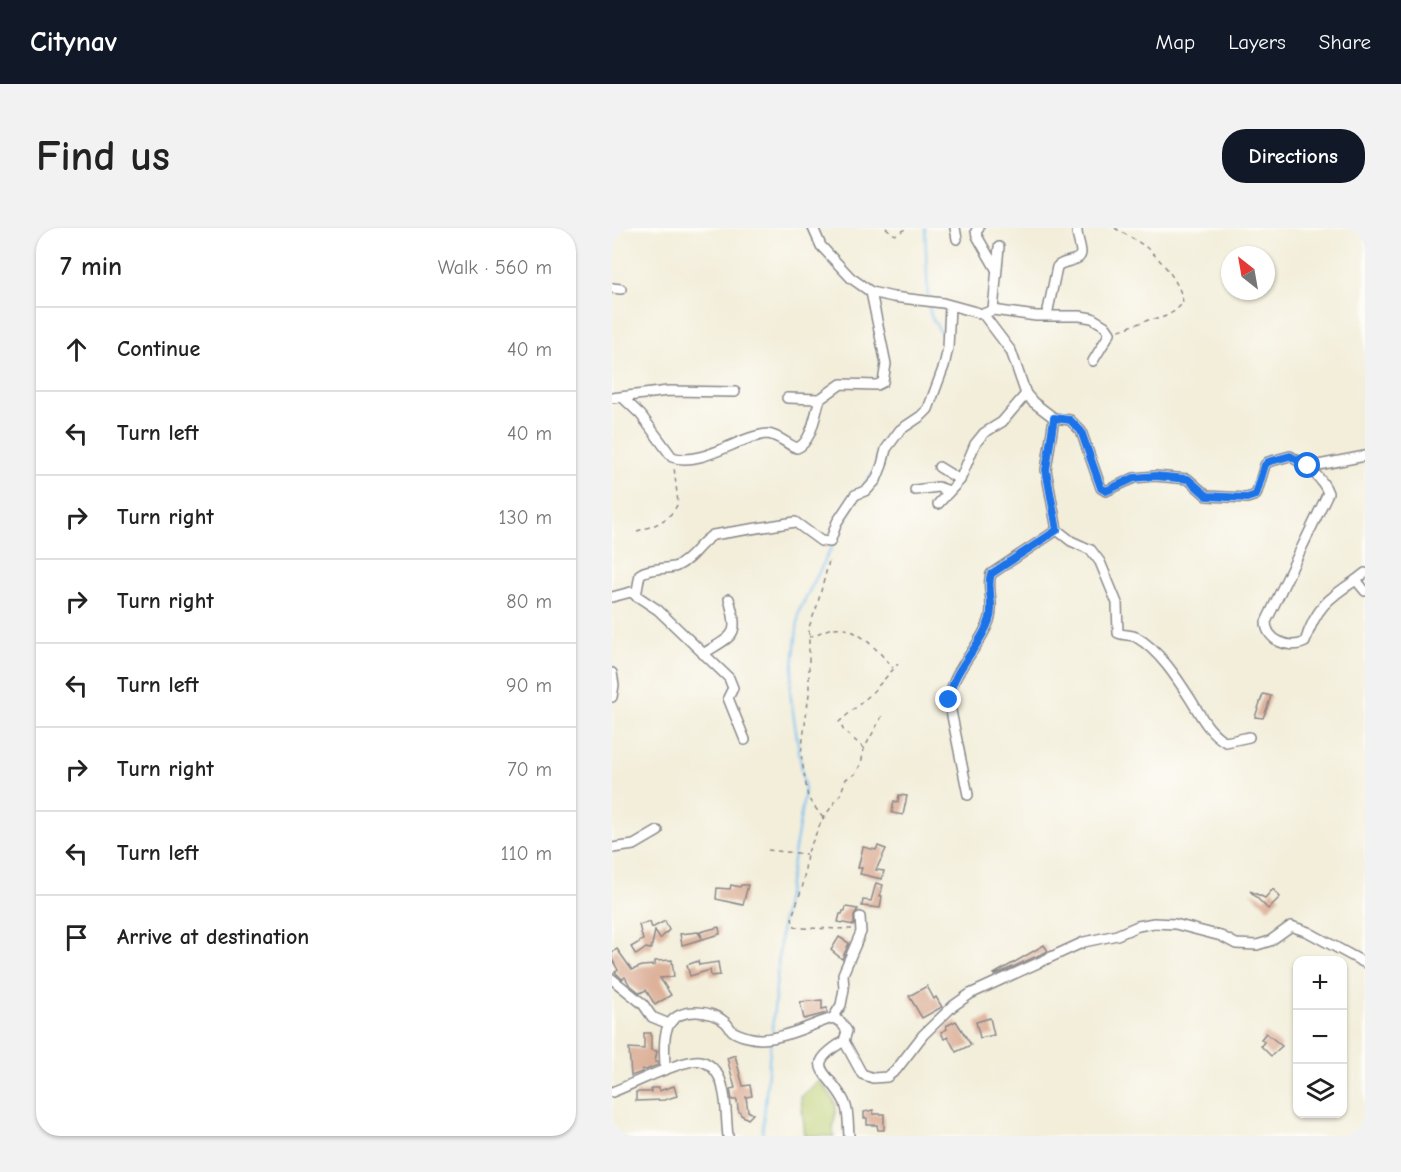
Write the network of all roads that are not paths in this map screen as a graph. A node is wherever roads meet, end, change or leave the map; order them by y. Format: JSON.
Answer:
{"nodes":[{"id":1,"x":813,"y":228,"type":"edge"},
{"id":2,"x":955,"y":228,"type":"edge"},
{"id":3,"x":979,"y":228,"type":"edge"},
{"id":4,"x":1077,"y":228,"type":"edge"},
{"id":5,"x":957,"y":239,"type":"dead end"},
{"id":6,"x":999,"y":247,"type":"dead end"},
{"id":7,"x":996,"y":269,"type":"junction"},
{"id":8,"x":871,"y":292,"type":"junction"},
{"id":9,"x":946,"y":305,"type":"junction"},
{"id":10,"x":993,"y":310,"type":"junction"},
{"id":11,"x":982,"y":314,"type":"junction"},
{"id":12,"x":1047,"y":315,"type":"junction"},
{"id":13,"x":1093,"y":361,"type":"dead end"},
{"id":14,"x":735,"y":392,"type":"dead end"},
{"id":15,"x":1026,"y":394,"type":"junction"},
{"id":16,"x":617,"y":398,"type":"edge"},
{"id":17,"x":787,"y":398,"type":"dead end"},
{"id":18,"x":820,"y":399,"type":"junction"},
{"id":19,"x":1054,"y":418,"type":"junction"},
{"id":20,"x":1365,"y":456,"type":"edge"},
{"id":21,"x":939,"y":466,"type":"dead end"},
{"id":22,"x":1308,"y":466,"type":"junction"},
{"id":23,"x":960,"y":480,"type":"junction"},
{"id":24,"x":915,"y":490,"type":"dead end"},
{"id":25,"x":949,"y":491,"type":"junction"},
{"id":26,"x":938,"y":504,"type":"dead end"},
{"id":27,"x":1057,"y":530,"type":"junction"},
{"id":28,"x":1365,"y":573,"type":"edge"},
{"id":29,"x":1356,"y":580,"type":"junction"},
{"id":30,"x":1365,"y":591,"type":"edge"},
{"id":31,"x":636,"y":596,"type":"junction"},
{"id":32,"x":612,"y":597,"type":"edge"},
{"id":33,"x":729,"y":599,"type":"dead end"},
{"id":34,"x":703,"y":654,"type":"junction"},
{"id":35,"x":612,"y":673,"type":"edge"},
{"id":36,"x":612,"y":697,"type":"edge"},
{"id":37,"x":1249,"y":737,"type":"dead end"},
{"id":38,"x":745,"y":740,"type":"dead end"},
{"id":39,"x":968,"y":795,"type":"dead end"},
{"id":40,"x":658,"y":831,"type":"dead end"},
{"id":41,"x":612,"y":848,"type":"edge"},
{"id":42,"x":860,"y":917,"type":"dead end"},
{"id":43,"x":1365,"y":963,"type":"edge"},
{"id":44,"x":612,"y":979,"type":"edge"},
{"id":45,"x":833,"y":1018,"type":"junction"},
{"id":46,"x":669,"y":1024,"type":"junction"},
{"id":47,"x":844,"y":1041,"type":"junction"},
{"id":48,"x":665,"y":1069,"type":"junction"},
{"id":49,"x":612,"y":1092,"type":"edge"},
{"id":50,"x":728,"y":1136,"type":"edge"},
{"id":51,"x":849,"y":1136,"type":"edge"}],
"edges":[{"from":1,"to":8,"type":"street"},
{"from":2,"to":5,"type":"street"},
{"from":3,"to":7,"type":"street"},
{"from":4,"to":12,"type":"street"},
{"from":6,"to":7,"type":"street"},
{"from":7,"to":10,"type":"street"},
{"from":8,"to":9,"type":"street"},
{"from":8,"to":18,"type":"street"},
{"from":9,"to":11,"type":"street"},
{"from":9,"to":31,"type":"street"},
{"from":10,"to":11,"type":"street"},
{"from":10,"to":12,"type":"street"},
{"from":11,"to":15,"type":"street"},
{"from":12,"to":13,"type":"street"},
{"from":14,"to":16,"type":"street"},
{"from":15,"to":19,"type":"street"},
{"from":15,"to":23,"type":"street"},
{"from":16,"to":18,"type":"street"},
{"from":17,"to":18,"type":"street"},
{"from":19,"to":22,"type":"street"},
{"from":19,"to":27,"type":"street"},
{"from":20,"to":22,"type":"street"},
{"from":21,"to":23,"type":"street"},
{"from":22,"to":29,"type":"street"},
{"from":23,"to":25,"type":"street"},
{"from":24,"to":25,"type":"street"},
{"from":25,"to":26,"type":"street"},
{"from":27,"to":37,"type":"street"},
{"from":27,"to":39,"type":"street"},
{"from":28,"to":29,"type":"street"},
{"from":29,"to":30,"type":"street"},
{"from":31,"to":32,"type":"street"},
{"from":31,"to":34,"type":"street"},
{"from":33,"to":34,"type":"street"},
{"from":34,"to":38,"type":"street"},
{"from":35,"to":36,"type":"street"},
{"from":40,"to":41,"type":"street"},
{"from":42,"to":45,"type":"street"},
{"from":43,"to":47,"type":"street"},
{"from":44,"to":46,"type":"street"},
{"from":45,"to":46,"type":"street"},
{"from":45,"to":47,"type":"street"},
{"from":46,"to":48,"type":"street"},
{"from":47,"to":51,"type":"street"},
{"from":48,"to":49,"type":"street"},
{"from":48,"to":50,"type":"street"}]}
